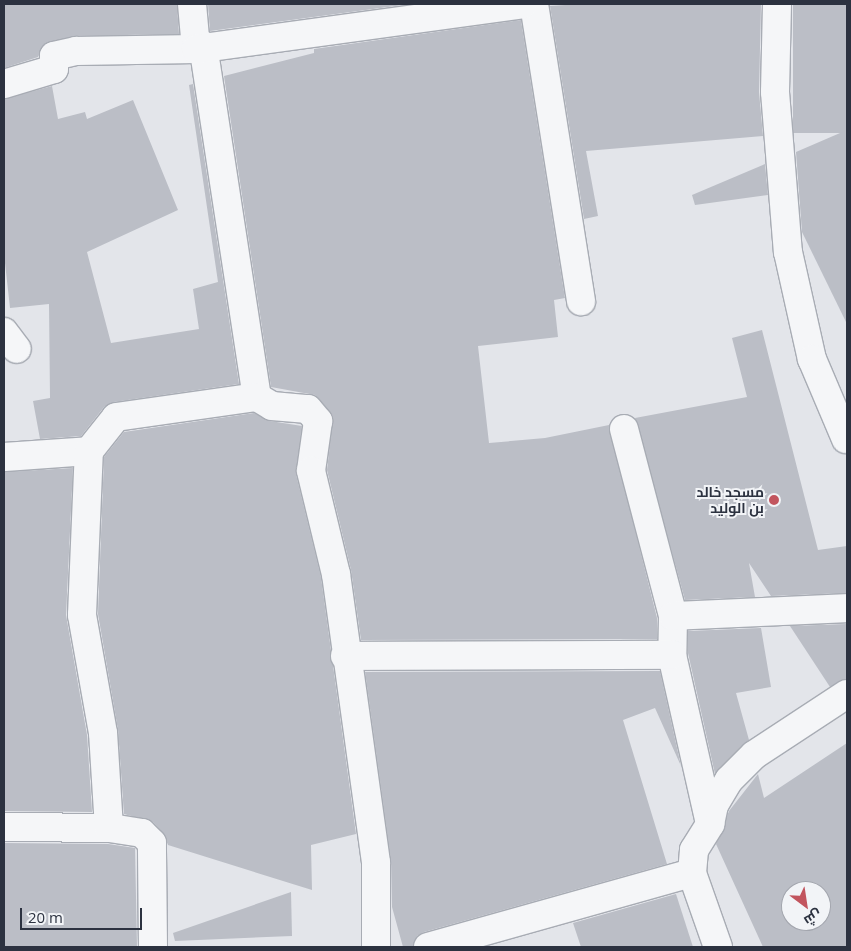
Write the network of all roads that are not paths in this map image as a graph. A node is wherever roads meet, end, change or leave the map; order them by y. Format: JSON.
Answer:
{"nodes":[{"id":1,"x":192,"y":4,"type":"edge"},
{"id":2,"x":523,"y":4,"type":"edge"},
{"id":3,"x":534,"y":4,"type":"edge"},
{"id":4,"x":777,"y":4,"type":"edge"},
{"id":5,"x":200,"y":47,"type":"junction"},
{"id":6,"x":4,"y":84,"type":"edge"},
{"id":7,"x":581,"y":300,"type":"dead end"},
{"id":8,"x":257,"y":397,"type":"junction"},
{"id":9,"x":624,"y":429,"type":"dead end"},
{"id":10,"x":846,"y":439,"type":"edge"},
{"id":11,"x":89,"y":451,"type":"junction"},
{"id":12,"x":4,"y":456,"type":"edge"},
{"id":13,"x":847,"y":608,"type":"edge"},
{"id":14,"x":673,"y":616,"type":"junction"},
{"id":15,"x":672,"y":655,"type":"junction"},
{"id":16,"x":345,"y":656,"type":"junction"},
{"id":17,"x":847,"y":694,"type":"edge"},
{"id":18,"x":710,"y":824,"type":"junction"},
{"id":19,"x":4,"y":827,"type":"edge"},
{"id":20,"x":109,"y":828,"type":"junction"},
{"id":21,"x":692,"y":873,"type":"junction"},
{"id":22,"x":153,"y":947,"type":"edge"},
{"id":23,"x":376,"y":947,"type":"edge"},
{"id":24,"x":428,"y":947,"type":"edge"},
{"id":25,"x":718,"y":947,"type":"edge"}],
"edges":[{"from":1,"to":5,"type":"street"},
{"from":2,"to":5,"type":"street"},
{"from":3,"to":7,"type":"street"},
{"from":4,"to":10,"type":"street"},
{"from":5,"to":6,"type":"street"},
{"from":5,"to":8,"type":"street"},
{"from":8,"to":11,"type":"street"},
{"from":8,"to":16,"type":"street"},
{"from":9,"to":14,"type":"street"},
{"from":11,"to":12,"type":"street"},
{"from":11,"to":20,"type":"street"},
{"from":13,"to":14,"type":"street"},
{"from":14,"to":15,"type":"street"},
{"from":15,"to":16,"type":"street"},
{"from":15,"to":18,"type":"street"},
{"from":16,"to":23,"type":"street"},
{"from":17,"to":18,"type":"street"},
{"from":18,"to":21,"type":"street"},
{"from":19,"to":20,"type":"street"},
{"from":20,"to":22,"type":"street"},
{"from":21,"to":24,"type":"street"},
{"from":21,"to":25,"type":"street"}]}
